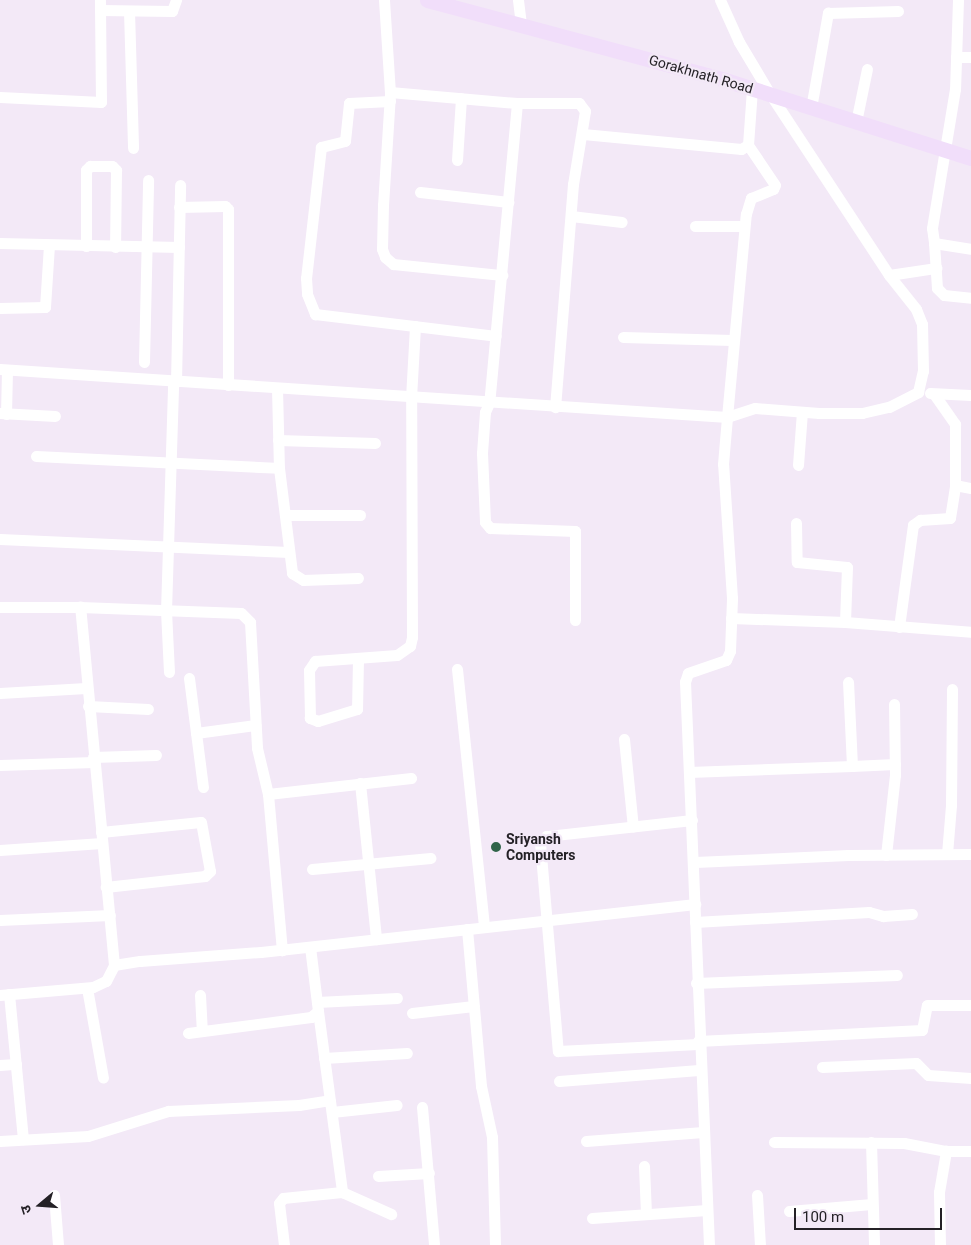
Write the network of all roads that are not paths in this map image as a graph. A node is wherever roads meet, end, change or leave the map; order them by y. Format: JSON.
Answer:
{"nodes":[{"id":1,"x":176,"y":0,"type":"edge"},
{"id":2,"x":384,"y":0,"type":"edge"},
{"id":3,"x":427,"y":0,"type":"edge"},
{"id":4,"x":518,"y":0,"type":"edge"},
{"id":5,"x":958,"y":0,"type":"edge"},
{"id":6,"x":724,"y":1,"type":"edge"},
{"id":7,"x":100,"y":5,"type":"edge"},
{"id":8,"x":129,"y":11,"type":"junction"},
{"id":9,"x":898,"y":12,"type":"dead end"},
{"id":10,"x":521,"y":23,"type":"junction"},
{"id":11,"x":956,"y":57,"type":"junction"},
{"id":12,"x":971,"y":57,"type":"edge"},
{"id":13,"x":867,"y":69,"type":"dead end"},
{"id":14,"x":752,"y":89,"type":"junction"},
{"id":15,"x":770,"y":94,"type":"junction"},
{"id":16,"x":0,"y":97,"type":"edge"},
{"id":17,"x":390,"y":97,"type":"junction"},
{"id":18,"x":461,"y":98,"type":"junction"},
{"id":19,"x":517,"y":103,"type":"junction"},
{"id":20,"x":812,"y":108,"type":"junction"},
{"id":21,"x":856,"y":122,"type":"junction"},
{"id":22,"x":583,"y":134,"type":"junction"},
{"id":23,"x":748,"y":145,"type":"junction"},
{"id":24,"x":133,"y":148,"type":"dead end"},
{"id":25,"x":943,"y":149,"type":"junction"},
{"id":26,"x":971,"y":158,"type":"edge"},
{"id":27,"x":456,"y":160,"type":"dead end"},
{"id":28,"x":148,"y":180,"type":"dead end"},
{"id":29,"x":180,"y":185,"type":"dead end"},
{"id":30,"x":420,"y":192,"type":"dead end"},
{"id":31,"x":508,"y":202,"type":"junction"},
{"id":32,"x":180,"y":207,"type":"junction"},
{"id":33,"x":571,"y":216,"type":"junction"},
{"id":34,"x":622,"y":222,"type":"dead end"},
{"id":35,"x":695,"y":226,"type":"dead end"},
{"id":36,"x":744,"y":226,"type":"junction"},
{"id":37,"x":0,"y":243,"type":"edge"},
{"id":38,"x":934,"y":243,"type":"junction"},
{"id":39,"x":49,"y":245,"type":"junction"},
{"id":40,"x":86,"y":246,"type":"junction"},
{"id":41,"x":115,"y":246,"type":"junction"},
{"id":42,"x":179,"y":247,"type":"junction"},
{"id":43,"x":147,"y":248,"type":"junction"},
{"id":44,"x":971,"y":249,"type":"edge"},
{"id":45,"x":936,"y":268,"type":"junction"},
{"id":46,"x":502,"y":275,"type":"junction"},
{"id":47,"x":889,"y":275,"type":"junction"},
{"id":48,"x":971,"y":298,"type":"edge"},
{"id":49,"x":0,"y":308,"type":"edge"},
{"id":50,"x":415,"y":326,"type":"junction"},
{"id":51,"x":496,"y":336,"type":"junction"},
{"id":52,"x":623,"y":337,"type":"dead end"},
{"id":53,"x":732,"y":340,"type":"junction"},
{"id":54,"x":144,"y":362,"type":"dead end"},
{"id":55,"x":3,"y":369,"type":"edge"},
{"id":56,"x":175,"y":382,"type":"junction"},
{"id":57,"x":228,"y":386,"type":"junction"},
{"id":58,"x":277,"y":388,"type":"junction"},
{"id":59,"x":918,"y":392,"type":"junction"},
{"id":60,"x":934,"y":394,"type":"junction"},
{"id":61,"x":971,"y":396,"type":"edge"},
{"id":62,"x":411,"y":398,"type":"junction"},
{"id":63,"x":489,"y":403,"type":"junction"},
{"id":64,"x":555,"y":407,"type":"junction"},
{"id":65,"x":802,"y":412,"type":"junction"},
{"id":66,"x":3,"y":414,"type":"edge"},
{"id":67,"x":55,"y":416,"type":"dead end"},
{"id":68,"x":727,"y":418,"type":"junction"},
{"id":69,"x":278,"y":440,"type":"junction"},
{"id":70,"x":375,"y":443,"type":"dead end"},
{"id":71,"x":36,"y":456,"type":"dead end"},
{"id":72,"x":171,"y":463,"type":"junction"},
{"id":73,"x":798,"y":465,"type":"dead end"},
{"id":74,"x":279,"y":468,"type":"junction"},
{"id":75,"x":954,"y":485,"type":"junction"},
{"id":76,"x":971,"y":488,"type":"edge"},
{"id":77,"x":285,"y":515,"type":"junction"},
{"id":78,"x":360,"y":515,"type":"dead end"},
{"id":79,"x":796,"y":523,"type":"dead end"},
{"id":80,"x":0,"y":540,"type":"edge"},
{"id":81,"x":168,"y":546,"type":"junction"},
{"id":82,"x":289,"y":552,"type":"junction"},
{"id":83,"x":358,"y":578,"type":"dead end"},
{"id":84,"x":0,"y":607,"type":"edge"},
{"id":85,"x":80,"y":607,"type":"junction"},
{"id":86,"x":166,"y":611,"type":"junction"},
{"id":87,"x":731,"y":618,"type":"junction"},
{"id":88,"x":576,"y":620,"type":"dead end"},
{"id":89,"x":845,"y":622,"type":"junction"},
{"id":90,"x":900,"y":627,"type":"junction"},
{"id":91,"x":971,"y":632,"type":"edge"},
{"id":92,"x":358,"y":659,"type":"junction"},
{"id":93,"x":457,"y":669,"type":"dead end"},
{"id":94,"x":169,"y":672,"type":"dead end"},
{"id":95,"x":189,"y":678,"type":"dead end"},
{"id":96,"x":848,"y":682,"type":"dead end"},
{"id":97,"x":86,"y":688,"type":"junction"},
{"id":98,"x":952,"y":689,"type":"dead end"},
{"id":99,"x":0,"y":693,"type":"edge"},
{"id":100,"x":894,"y":704,"type":"dead end"},
{"id":101,"x":88,"y":706,"type":"junction"},
{"id":102,"x":148,"y":709,"type":"dead end"},
{"id":103,"x":255,"y":725,"type":"junction"},
{"id":104,"x":196,"y":733,"type":"junction"},
{"id":105,"x":624,"y":739,"type":"dead end"},
{"id":106,"x":156,"y":755,"type":"dead end"},
{"id":107,"x":93,"y":759,"type":"junction"},
{"id":108,"x":0,"y":764,"type":"edge"},
{"id":109,"x":895,"y":764,"type":"junction"},
{"id":110,"x":852,"y":766,"type":"junction"},
{"id":111,"x":689,"y":772,"type":"junction"},
{"id":112,"x":412,"y":778,"type":"dead end"},
{"id":113,"x":360,"y":783,"type":"junction"},
{"id":114,"x":203,"y":787,"type":"dead end"},
{"id":115,"x":268,"y":794,"type":"junction"},
{"id":116,"x":692,"y":820,"type":"junction"},
{"id":117,"x":633,"y":827,"type":"junction"},
{"id":118,"x":101,"y":837,"type":"junction"},
{"id":119,"x":0,"y":850,"type":"edge"},
{"id":120,"x":947,"y":854,"type":"junction"},
{"id":121,"x":971,"y":854,"type":"edge"},
{"id":122,"x":886,"y":855,"type":"junction"},
{"id":123,"x":430,"y":858,"type":"dead end"},
{"id":124,"x":695,"y":862,"type":"junction"},
{"id":125,"x":368,"y":864,"type":"junction"},
{"id":126,"x":312,"y":870,"type":"dead end"},
{"id":127,"x":106,"y":887,"type":"junction"},
{"id":128,"x":695,"y":904,"type":"junction"},
{"id":129,"x":110,"y":914,"type":"junction"},
{"id":130,"x":912,"y":914,"type":"dead end"},
{"id":131,"x":0,"y":920,"type":"edge"},
{"id":132,"x":545,"y":920,"type":"junction"},
{"id":133,"x":695,"y":922,"type":"junction"},
{"id":134,"x":484,"y":927,"type":"junction"},
{"id":135,"x":467,"y":929,"type":"junction"},
{"id":136,"x":376,"y":939,"type":"junction"},
{"id":137,"x":310,"y":946,"type":"junction"},
{"id":138,"x":282,"y":950,"type":"junction"},
{"id":139,"x":114,"y":965,"type":"junction"},
{"id":140,"x":897,"y":975,"type":"dead end"},
{"id":141,"x":696,"y":983,"type":"junction"},
{"id":142,"x":87,"y":988,"type":"junction"},
{"id":143,"x":4,"y":994,"type":"edge"},
{"id":144,"x":200,"y":995,"type":"dead end"},
{"id":145,"x":397,"y":998,"type":"dead end"},
{"id":146,"x":971,"y":1005,"type":"edge"},
{"id":147,"x":474,"y":1006,"type":"junction"},
{"id":148,"x":317,"y":1007,"type":"junction"},
{"id":149,"x":412,"y":1013,"type":"dead end"},
{"id":150,"x":202,"y":1031,"type":"junction"},
{"id":151,"x":188,"y":1033,"type":"dead end"},
{"id":152,"x":698,"y":1043,"type":"junction"},
{"id":153,"x":407,"y":1053,"type":"dead end"},
{"id":154,"x":324,"y":1058,"type":"junction"},
{"id":155,"x":16,"y":1064,"type":"junction"},
{"id":156,"x":0,"y":1065,"type":"edge"},
{"id":157,"x":822,"y":1067,"type":"dead end"},
{"id":158,"x":699,"y":1070,"type":"junction"},
{"id":159,"x":103,"y":1078,"type":"dead end"},
{"id":160,"x":971,"y":1078,"type":"edge"},
{"id":161,"x":559,"y":1081,"type":"dead end"},
{"id":162,"x":330,"y":1100,"type":"junction"},
{"id":163,"x":396,"y":1105,"type":"dead end"},
{"id":164,"x":422,"y":1107,"type":"dead end"},
{"id":165,"x":332,"y":1112,"type":"junction"},
{"id":166,"x":703,"y":1132,"type":"junction"},
{"id":167,"x":23,"y":1139,"type":"junction"},
{"id":168,"x":0,"y":1141,"type":"edge"},
{"id":169,"x":586,"y":1141,"type":"dead end"},
{"id":170,"x":774,"y":1142,"type":"dead end"},
{"id":171,"x":871,"y":1142,"type":"junction"},
{"id":172,"x":946,"y":1151,"type":"junction"},
{"id":173,"x":971,"y":1151,"type":"edge"},
{"id":174,"x":644,"y":1166,"type":"dead end"},
{"id":175,"x":429,"y":1173,"type":"junction"},
{"id":176,"x":378,"y":1176,"type":"dead end"},
{"id":177,"x":342,"y":1192,"type":"junction"},
{"id":178,"x":54,"y":1195,"type":"dead end"},
{"id":179,"x":757,"y":1195,"type":"dead end"},
{"id":180,"x":872,"y":1204,"type":"junction"},
{"id":181,"x":707,"y":1210,"type":"junction"},
{"id":182,"x":789,"y":1211,"type":"dead end"},
{"id":183,"x":390,"y":1214,"type":"dead end"},
{"id":184,"x":646,"y":1214,"type":"junction"},
{"id":185,"x":592,"y":1218,"type":"dead end"},
{"id":186,"x":58,"y":1245,"type":"edge"},
{"id":187,"x":284,"y":1245,"type":"edge"},
{"id":188,"x":434,"y":1245,"type":"edge"},
{"id":189,"x":496,"y":1245,"type":"edge"},
{"id":190,"x":709,"y":1245,"type":"edge"},
{"id":191,"x":760,"y":1245,"type":"edge"},
{"id":192,"x":874,"y":1245,"type":"edge"},
{"id":193,"x":940,"y":1245,"type":"edge"}],
"edges":[{"from":1,"to":8,"type":"street"},
{"from":2,"to":17,"type":"street"},
{"from":3,"to":10,"type":"main road","name":"Gorakhnath Road"},
{"from":4,"to":10,"type":"street"},
{"from":5,"to":11,"type":"street"},
{"from":6,"to":15,"type":"street"},
{"from":7,"to":8,"type":"street"},
{"from":7,"to":16,"type":"street"},
{"from":8,"to":24,"type":"street"},
{"from":9,"to":20,"type":"street"},
{"from":10,"to":14,"type":"main road","name":"Gorakhnath Road"},
{"from":11,"to":12,"type":"street"},
{"from":11,"to":25,"type":"street"},
{"from":13,"to":21,"type":"street"},
{"from":14,"to":15,"type":"main road","name":"Gorakhnath Road"},
{"from":14,"to":23,"type":"street"},
{"from":15,"to":20,"type":"main road","name":"Gorakhnath Road"},
{"from":15,"to":47,"type":"street"},
{"from":17,"to":18,"type":"street"},
{"from":17,"to":46,"type":"street"},
{"from":17,"to":50,"type":"street"},
{"from":18,"to":19,"type":"street"},
{"from":18,"to":27,"type":"street"},
{"from":19,"to":22,"type":"street"},
{"from":19,"to":31,"type":"street"},
{"from":20,"to":21,"type":"main road","name":"Gorakhnath Road"},
{"from":21,"to":25,"type":"main road","name":"Gorakhnath Road"},
{"from":22,"to":23,"type":"street"},
{"from":22,"to":33,"type":"street"},
{"from":23,"to":36,"type":"street"},
{"from":25,"to":26,"type":"main road","name":"Gorakhnath Road"},
{"from":25,"to":38,"type":"street"},
{"from":28,"to":43,"type":"street"},
{"from":29,"to":32,"type":"street"},
{"from":30,"to":31,"type":"street"},
{"from":31,"to":46,"type":"street"},
{"from":32,"to":42,"type":"street"},
{"from":32,"to":57,"type":"street"},
{"from":33,"to":34,"type":"street"},
{"from":33,"to":64,"type":"street"},
{"from":35,"to":36,"type":"street"},
{"from":36,"to":53,"type":"street"},
{"from":37,"to":39,"type":"street"},
{"from":38,"to":44,"type":"street"},
{"from":38,"to":45,"type":"street"},
{"from":39,"to":40,"type":"street"},
{"from":39,"to":49,"type":"street"},
{"from":40,"to":41,"type":"street"},
{"from":40,"to":41,"type":"street"},
{"from":41,"to":43,"type":"street"},
{"from":42,"to":43,"type":"street"},
{"from":42,"to":56,"type":"street"},
{"from":43,"to":54,"type":"street"},
{"from":45,"to":47,"type":"street"},
{"from":45,"to":48,"type":"street"},
{"from":46,"to":51,"type":"street"},
{"from":47,"to":59,"type":"street"},
{"from":50,"to":51,"type":"street"},
{"from":50,"to":62,"type":"street"},
{"from":51,"to":63,"type":"street"},
{"from":52,"to":53,"type":"street"},
{"from":53,"to":68,"type":"street"},
{"from":55,"to":56,"type":"street"},
{"from":55,"to":66,"type":"street"},
{"from":56,"to":57,"type":"street"},
{"from":56,"to":72,"type":"street"},
{"from":57,"to":58,"type":"street"},
{"from":58,"to":62,"type":"street"},
{"from":58,"to":69,"type":"street"},
{"from":59,"to":60,"type":"street"},
{"from":59,"to":65,"type":"street"},
{"from":60,"to":61,"type":"street"},
{"from":60,"to":75,"type":"street"},
{"from":62,"to":63,"type":"street"},
{"from":62,"to":92,"type":"street"},
{"from":63,"to":64,"type":"street"},
{"from":63,"to":88,"type":"street"},
{"from":64,"to":68,"type":"street"},
{"from":65,"to":68,"type":"street"},
{"from":65,"to":73,"type":"street"},
{"from":66,"to":67,"type":"street"},
{"from":68,"to":87,"type":"street"},
{"from":69,"to":70,"type":"street"},
{"from":69,"to":74,"type":"street"},
{"from":71,"to":72,"type":"street"},
{"from":72,"to":74,"type":"street"},
{"from":72,"to":81,"type":"street"},
{"from":74,"to":77,"type":"street"},
{"from":75,"to":76,"type":"street"},
{"from":75,"to":90,"type":"street"},
{"from":77,"to":78,"type":"street"},
{"from":77,"to":82,"type":"street"},
{"from":79,"to":89,"type":"street"},
{"from":80,"to":81,"type":"street"},
{"from":81,"to":82,"type":"street"},
{"from":81,"to":86,"type":"street"},
{"from":82,"to":83,"type":"street"},
{"from":84,"to":85,"type":"street"},
{"from":85,"to":86,"type":"street"},
{"from":85,"to":97,"type":"street"},
{"from":86,"to":94,"type":"street"},
{"from":86,"to":103,"type":"street"},
{"from":87,"to":89,"type":"street"},
{"from":87,"to":111,"type":"street"},
{"from":89,"to":90,"type":"street"},
{"from":90,"to":91,"type":"street"},
{"from":92,"to":92,"type":"street"},
{"from":93,"to":134,"type":"street"},
{"from":95,"to":104,"type":"street"},
{"from":96,"to":110,"type":"street"},
{"from":97,"to":99,"type":"street"},
{"from":97,"to":101,"type":"street"},
{"from":98,"to":120,"type":"street"},
{"from":100,"to":109,"type":"street"},
{"from":101,"to":102,"type":"street"},
{"from":101,"to":107,"type":"street"},
{"from":103,"to":104,"type":"street"},
{"from":103,"to":115,"type":"street"},
{"from":104,"to":114,"type":"street"},
{"from":105,"to":117,"type":"street"},
{"from":106,"to":107,"type":"street"},
{"from":107,"to":108,"type":"street"},
{"from":107,"to":118,"type":"street"},
{"from":109,"to":110,"type":"street"},
{"from":109,"to":122,"type":"street"},
{"from":110,"to":111,"type":"street"},
{"from":111,"to":116,"type":"street"},
{"from":112,"to":113,"type":"street"},
{"from":113,"to":115,"type":"street"},
{"from":113,"to":125,"type":"street"},
{"from":115,"to":138,"type":"street"},
{"from":116,"to":117,"type":"street"},
{"from":116,"to":124,"type":"street"},
{"from":117,"to":132,"type":"street"},
{"from":118,"to":119,"type":"street"},
{"from":118,"to":127,"type":"street"},
{"from":118,"to":127,"type":"street"},
{"from":120,"to":121,"type":"street"},
{"from":120,"to":122,"type":"street"},
{"from":122,"to":124,"type":"street"},
{"from":123,"to":125,"type":"street"},
{"from":124,"to":128,"type":"street"},
{"from":125,"to":126,"type":"street"},
{"from":125,"to":136,"type":"street"},
{"from":127,"to":129,"type":"street"},
{"from":128,"to":132,"type":"street"},
{"from":128,"to":133,"type":"street"},
{"from":129,"to":131,"type":"street"},
{"from":129,"to":139,"type":"street"},
{"from":130,"to":133,"type":"street"},
{"from":132,"to":134,"type":"street"},
{"from":132,"to":152,"type":"street"},
{"from":133,"to":141,"type":"street"},
{"from":134,"to":135,"type":"street"},
{"from":135,"to":136,"type":"street"},
{"from":135,"to":147,"type":"street"},
{"from":136,"to":137,"type":"street"},
{"from":137,"to":138,"type":"street"},
{"from":137,"to":148,"type":"street"},
{"from":138,"to":139,"type":"street"},
{"from":139,"to":142,"type":"street"},
{"from":140,"to":141,"type":"street"},
{"from":141,"to":152,"type":"street"},
{"from":142,"to":143,"type":"street"},
{"from":142,"to":159,"type":"street"},
{"from":143,"to":155,"type":"street"},
{"from":144,"to":150,"type":"street"},
{"from":145,"to":148,"type":"street"},
{"from":146,"to":152,"type":"street"},
{"from":147,"to":149,"type":"street"},
{"from":147,"to":189,"type":"street"},
{"from":148,"to":150,"type":"street"},
{"from":148,"to":154,"type":"street"},
{"from":150,"to":151,"type":"street"},
{"from":152,"to":158,"type":"street"},
{"from":153,"to":154,"type":"street"},
{"from":154,"to":162,"type":"street"},
{"from":155,"to":156,"type":"street"},
{"from":155,"to":167,"type":"street"},
{"from":157,"to":160,"type":"street"},
{"from":158,"to":161,"type":"street"},
{"from":158,"to":166,"type":"street"},
{"from":162,"to":165,"type":"street"},
{"from":162,"to":167,"type":"street"},
{"from":163,"to":165,"type":"street"},
{"from":164,"to":175,"type":"street"},
{"from":165,"to":177,"type":"street"},
{"from":166,"to":169,"type":"street"},
{"from":166,"to":181,"type":"street"},
{"from":167,"to":168,"type":"street"},
{"from":170,"to":171,"type":"street"},
{"from":171,"to":172,"type":"street"},
{"from":171,"to":180,"type":"street"},
{"from":172,"to":173,"type":"street"},
{"from":172,"to":193,"type":"street"},
{"from":174,"to":184,"type":"street"},
{"from":175,"to":176,"type":"street"},
{"from":175,"to":188,"type":"street"},
{"from":177,"to":183,"type":"street"},
{"from":177,"to":187,"type":"street"},
{"from":178,"to":186,"type":"street"},
{"from":179,"to":191,"type":"street"},
{"from":180,"to":182,"type":"street"},
{"from":180,"to":192,"type":"street"},
{"from":181,"to":184,"type":"street"},
{"from":181,"to":190,"type":"street"},
{"from":184,"to":185,"type":"street"}]}
